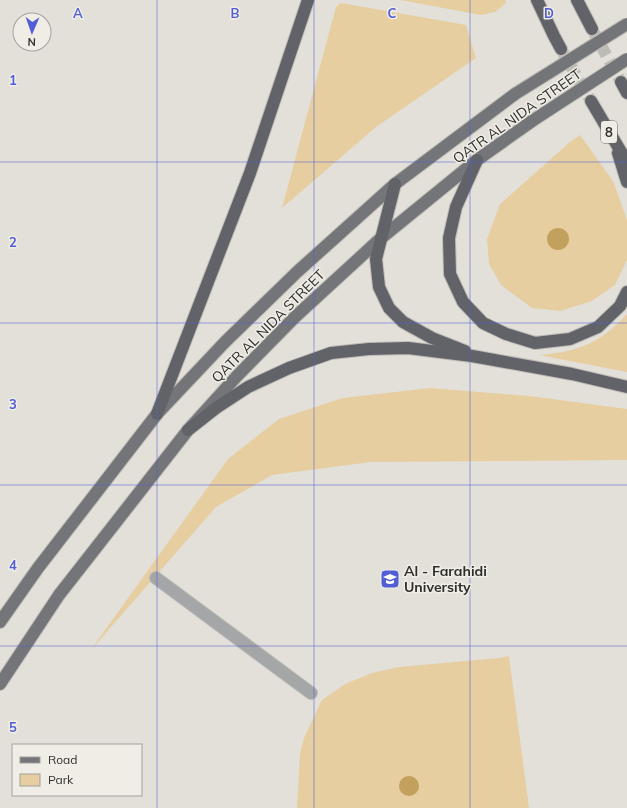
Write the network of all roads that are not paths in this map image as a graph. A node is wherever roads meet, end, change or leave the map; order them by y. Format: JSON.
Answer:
{"nodes":[{"id":1,"x":308,"y":0,"type":"edge"},
{"id":2,"x":537,"y":0,"type":"edge"},
{"id":3,"x":577,"y":0,"type":"edge"},
{"id":4,"x":627,"y":24,"type":"edge"},
{"id":5,"x":592,"y":29,"type":"tunnel mouth"},
{"id":6,"x":561,"y":49,"type":"tunnel mouth"},
{"id":7,"x":627,"y":59,"type":"edge"},
{"id":8,"x":591,"y":101,"type":"tunnel mouth"},
{"id":9,"x":615,"y":143,"type":"junction"},
{"id":10,"x":477,"y":160,"type":"junction"},
{"id":11,"x":627,"y":162,"type":"edge"},
{"id":12,"x":627,"y":182,"type":"edge"},
{"id":13,"x":395,"y":184,"type":"junction"},
{"id":14,"x":380,"y":240,"type":"junction"},
{"id":15,"x":627,"y":292,"type":"edge"},
{"id":16,"x":486,"y":359,"type":"junction"},
{"id":17,"x":627,"y":387,"type":"edge"},
{"id":18,"x":156,"y":414,"type":"junction"},
{"id":19,"x":188,"y":430,"type":"junction"},
{"id":20,"x":156,"y":578,"type":"dead end"},
{"id":21,"x":0,"y":622,"type":"edge"},
{"id":22,"x":0,"y":684,"type":"edge"},
{"id":23,"x":311,"y":693,"type":"dead end"}],
"edges":[{"from":1,"to":18,"type":"highway"},
{"from":2,"to":6,"type":"highway"},
{"from":3,"to":5,"type":"highway"},
{"from":4,"to":13,"type":"main road","name":"QATR AL NIDA STREET","bridge":true},
{"from":7,"to":10,"type":"main road","name":"QATR AL NIDA STREET","bridge":true},
{"from":8,"to":9,"type":"highway","number":"8"},
{"from":9,"to":11,"type":"highway","number":"8"},
{"from":9,"to":12,"type":"highway"},
{"from":10,"to":14,"type":"main road","name":"QATR AL NIDA STREET"},
{"from":10,"to":15,"type":"highway"},
{"from":13,"to":14,"type":"highway"},
{"from":13,"to":18,"type":"main road","name":"QATR AL NIDA STREET"},
{"from":14,"to":16,"type":"highway"},
{"from":14,"to":19,"type":"main road","name":"QATR AL NIDA STREET"},
{"from":16,"to":17,"type":"highway"},
{"from":16,"to":19,"type":"highway"},
{"from":18,"to":21,"type":"main road","name":"QATR AL NIDA STREET"},
{"from":19,"to":22,"type":"main road","name":"QATR AL NIDA STREET"},
{"from":20,"to":23,"type":"street"}]}
